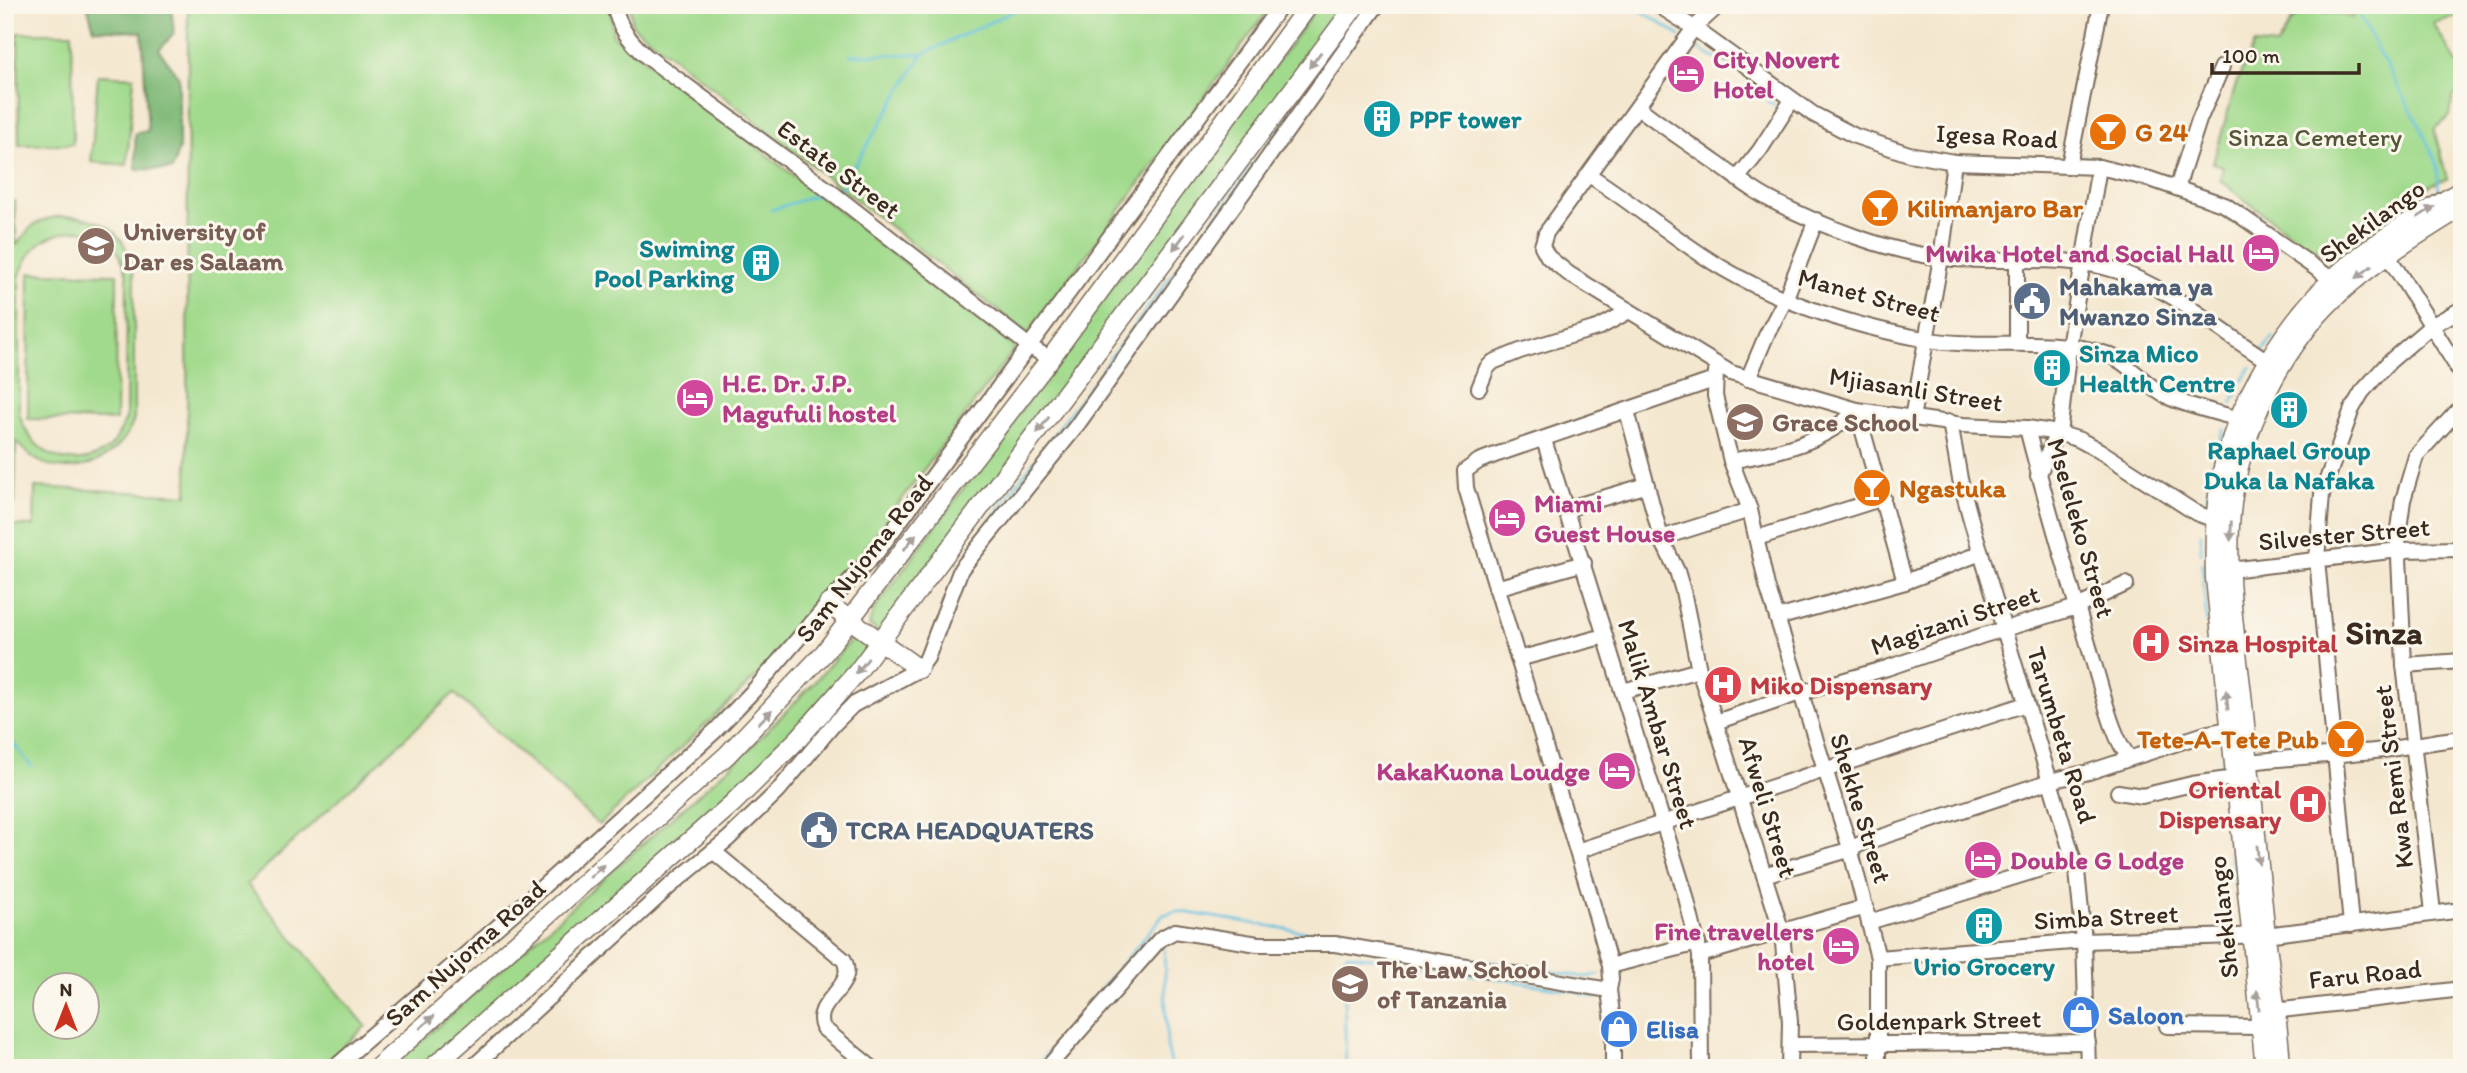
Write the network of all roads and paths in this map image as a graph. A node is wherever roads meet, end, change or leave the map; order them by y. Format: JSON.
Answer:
{"nodes":[{"id":1,"x":614,"y":5,"type":"edge"},
{"id":2,"x":1281,"y":5,"type":"edge"},
{"id":3,"x":1309,"y":5,"type":"edge"},
{"id":4,"x":1356,"y":5,"type":"edge"},
{"id":5,"x":1377,"y":5,"type":"edge"},
{"id":6,"x":1658,"y":5,"type":"edge"},
{"id":7,"x":1719,"y":5,"type":"edge"},
{"id":8,"x":2101,"y":5,"type":"edge"},
{"id":9,"x":1694,"y":28,"type":"junction"},
{"id":10,"x":2222,"y":67,"type":"dead end"},
{"id":11,"x":1792,"y":100,"type":"junction"},
{"id":12,"x":1638,"y":107,"type":"junction"},
{"id":13,"x":1954,"y":162,"type":"junction"},
{"id":14,"x":2069,"y":164,"type":"junction"},
{"id":15,"x":2099,"y":167,"type":"junction"},
{"id":16,"x":1589,"y":175,"type":"junction"},
{"id":17,"x":1737,"y":179,"type":"junction"},
{"id":18,"x":2177,"y":188,"type":"junction"},
{"id":19,"x":2462,"y":190,"type":"edge"},
{"id":20,"x":2462,"y":207,"type":"edge"},
{"id":21,"x":1816,"y":220,"type":"junction"},
{"id":22,"x":2387,"y":254,"type":"junction"},
{"id":23,"x":1941,"y":257,"type":"junction"},
{"id":24,"x":2017,"y":261,"type":"junction"},
{"id":25,"x":2082,"y":263,"type":"junction"},
{"id":26,"x":2338,"y":284,"type":"junction"},
{"id":27,"x":1785,"y":300,"type":"junction"},
{"id":28,"x":2462,"y":309,"type":"edge"},
{"id":29,"x":1629,"y":311,"type":"junction"},
{"id":30,"x":2431,"y":326,"type":"junction"},
{"id":31,"x":1926,"y":339,"type":"junction"},
{"id":32,"x":2017,"y":343,"type":"junction"},
{"id":33,"x":1029,"y":346,"type":"junction"},
{"id":34,"x":2069,"y":346,"type":"junction"},
{"id":35,"x":1050,"y":359,"type":"junction"},
{"id":36,"x":2269,"y":361,"type":"junction"},
{"id":37,"x":1716,"y":373,"type":"junction"},
{"id":38,"x":2462,"y":375,"type":"edge"},
{"id":39,"x":1748,"y":379,"type":"junction"},
{"id":40,"x":1479,"y":388,"type":"dead end"},
{"id":41,"x":2462,"y":405,"type":"edge"},
{"id":42,"x":1857,"y":410,"type":"junction"},
{"id":43,"x":1627,"y":411,"type":"junction"},
{"id":44,"x":1912,"y":418,"type":"junction"},
{"id":45,"x":2239,"y":419,"type":"junction"},
{"id":46,"x":1950,"y":422,"type":"junction"},
{"id":47,"x":2027,"y":428,"type":"junction"},
{"id":48,"x":2058,"y":433,"type":"junction"},
{"id":49,"x":1544,"y":440,"type":"junction"},
{"id":50,"x":1731,"y":461,"type":"junction"},
{"id":51,"x":2038,"y":477,"type":"junction"},
{"id":52,"x":1647,"y":485,"type":"junction"},
{"id":53,"x":1883,"y":498,"type":"junction"},
{"id":54,"x":1566,"y":509,"type":"junction"},
{"id":55,"x":1750,"y":510,"type":"junction"},
{"id":56,"x":2214,"y":520,"type":"junction"},
{"id":57,"x":1661,"y":538,"type":"junction"},
{"id":58,"x":1757,"y":538,"type":"junction"},
{"id":59,"x":2462,"y":549,"type":"edge"},
{"id":60,"x":2399,"y":550,"type":"junction"},
{"id":61,"x":1981,"y":553,"type":"junction"},
{"id":62,"x":2317,"y":559,"type":"junction"},
{"id":63,"x":1584,"y":563,"type":"junction"},
{"id":64,"x":2230,"y":570,"type":"junction"},
{"id":65,"x":1906,"y":582,"type":"junction"},
{"id":66,"x":2126,"y":584,"type":"dead end"},
{"id":67,"x":1496,"y":588,"type":"junction"},
{"id":68,"x":828,"y":604,"type":"junction"},
{"id":69,"x":2077,"y":607,"type":"junction"},
{"id":70,"x":1777,"y":618,"type":"junction"},
{"id":71,"x":849,"y":621,"type":"junction"},
{"id":72,"x":2004,"y":629,"type":"junction"},
{"id":73,"x":1605,"y":636,"type":"junction"},
{"id":74,"x":882,"y":642,"type":"junction"},
{"id":75,"x":1518,"y":659,"type":"junction"},
{"id":76,"x":2462,"y":662,"type":"edge"},
{"id":77,"x":2404,"y":665,"type":"junction"},
{"id":78,"x":919,"y":669,"type":"junction"},
{"id":79,"x":1699,"y":670,"type":"junction"},
{"id":80,"x":1623,"y":691,"type":"junction"},
{"id":81,"x":1800,"y":692,"type":"junction"},
{"id":82,"x":2026,"y":704,"type":"junction"},
{"id":83,"x":1716,"y":722,"type":"junction"},
{"id":84,"x":2230,"y":729,"type":"junction"},
{"id":85,"x":2462,"y":738,"type":"edge"},
{"id":86,"x":2412,"y":744,"type":"junction"},
{"id":87,"x":2336,"y":754,"type":"junction"},
{"id":88,"x":2130,"y":758,"type":"junction"},
{"id":89,"x":2249,"y":762,"type":"junction"},
{"id":90,"x":1825,"y":771,"type":"junction"},
{"id":91,"x":2235,"y":778,"type":"junction"},
{"id":92,"x":2050,"y":781,"type":"junction"},
{"id":93,"x":2118,"y":792,"type":"dead end"},
{"id":94,"x":1740,"y":796,"type":"junction"},
{"id":95,"x":1662,"y":822,"type":"junction"},
{"id":96,"x":1850,"y":848,"type":"junction"},
{"id":97,"x":713,"y":851,"type":"junction"},
{"id":98,"x":1577,"y":851,"type":"junction"},
{"id":99,"x":2073,"y":859,"type":"junction"},
{"id":100,"x":1764,"y":875,"type":"junction"},
{"id":101,"x":1866,"y":906,"type":"junction"},
{"id":102,"x":2462,"y":909,"type":"edge"},
{"id":103,"x":2433,"y":912,"type":"junction"},
{"id":104,"x":1869,"y":922,"type":"junction"},
{"id":105,"x":2351,"y":925,"type":"junction"},
{"id":106,"x":1782,"y":932,"type":"junction"},
{"id":107,"x":2259,"y":935,"type":"junction"},
{"id":108,"x":2084,"y":941,"type":"junction"},
{"id":109,"x":1699,"y":949,"type":"junction"},
{"id":110,"x":1878,"y":958,"type":"junction"},
{"id":111,"x":1610,"y":966,"type":"junction"},
{"id":112,"x":2462,"y":989,"type":"edge"},
{"id":113,"x":1609,"y":990,"type":"junction"},
{"id":114,"x":2274,"y":1011,"type":"junction"},
{"id":115,"x":2167,"y":1026,"type":"dead end"},
{"id":116,"x":2261,"y":1027,"type":"junction"},
{"id":117,"x":2088,"y":1042,"type":"junction"},
{"id":118,"x":1790,"y":1045,"type":"junction"},
{"id":119,"x":1878,"y":1045,"type":"junction"},
{"id":120,"x":334,"y":1068,"type":"edge"},
{"id":121,"x":377,"y":1068,"type":"edge"},
{"id":122,"x":432,"y":1068,"type":"edge"},
{"id":123,"x":472,"y":1068,"type":"edge"},
{"id":124,"x":872,"y":1068,"type":"edge"},
{"id":125,"x":1047,"y":1068,"type":"edge"},
{"id":126,"x":1614,"y":1068,"type":"edge"},
{"id":127,"x":1701,"y":1068,"type":"edge"},
{"id":128,"x":1789,"y":1068,"type":"edge"},
{"id":129,"x":1878,"y":1068,"type":"edge"},
{"id":130,"x":2088,"y":1068,"type":"edge"},
{"id":131,"x":2265,"y":1068,"type":"edge"},
{"id":132,"x":2281,"y":1068,"type":"edge"}],
"edges":[{"from":1,"to":33,"type":"street","name":"Estate Street"},
{"from":2,"to":33,"type":"street"},
{"from":3,"to":35,"type":"main road","name":"Sam Nujoma Road"},
{"from":4,"to":74,"type":"main road","one_way":true},
{"from":5,"to":78,"type":"street"},
{"from":6,"to":9,"type":"street","name":"Igesa Road"},
{"from":7,"to":9,"type":"street"},
{"from":8,"to":14,"type":"street"},
{"from":9,"to":11,"type":"street","name":"Igesa Road"},
{"from":9,"to":12,"type":"street"},
{"from":10,"to":18,"type":"street"},
{"from":11,"to":13,"type":"street","name":"Igesa Road"},
{"from":11,"to":17,"type":"street"},
{"from":12,"to":16,"type":"street"},
{"from":12,"to":17,"type":"street"},
{"from":13,"to":14,"type":"street","name":"Igesa Road"},
{"from":13,"to":23,"type":"street"},
{"from":14,"to":15,"type":"street","name":"Igesa Road"},
{"from":15,"to":18,"type":"street","name":"Igesa Road"},
{"from":15,"to":25,"type":"street"},
{"from":16,"to":27,"type":"street","name":"Manet Street"},
{"from":16,"to":29,"type":"street","name":"Mjiasanli Street"},
{"from":17,"to":21,"type":"street"},
{"from":18,"to":26,"type":"street","name":"Igesa Road"},
{"from":26,"to":19,"type":"main road","name":"Shekilango","one_way":true},
{"from":20,"to":22,"type":"main road","name":"Shekilango"},
{"from":21,"to":23,"type":"street"},
{"from":21,"to":27,"type":"street"},
{"from":22,"to":26,"type":"main road","name":"Shekilango","one_way":true},
{"from":22,"to":30,"type":"street"},
{"from":23,"to":24,"type":"street"},
{"from":23,"to":31,"type":"street"},
{"from":24,"to":25,"type":"street"},
{"from":24,"to":32,"type":"street"},
{"from":25,"to":34,"type":"street"},
{"from":25,"to":36,"type":"street"},
{"from":26,"to":36,"type":"main road","name":"Shekilango"},
{"from":26,"to":64,"type":"main road","name":"Shekilango","one_way":true},
{"from":27,"to":31,"type":"street","name":"Manet Street"},
{"from":27,"to":39,"type":"street"},
{"from":28,"to":30,"type":"street"},
{"from":29,"to":37,"type":"street","name":"Mjiasanli Street"},
{"from":29,"to":40,"type":"street"},
{"from":30,"to":38,"type":"street"},
{"from":30,"to":62,"type":"street"},
{"from":31,"to":32,"type":"street","name":"Manet Street"},
{"from":31,"to":44,"type":"street"},
{"from":32,"to":34,"type":"street","name":"Manet Street"},
{"from":33,"to":35,"type":"street","name":"Estate Street"},
{"from":33,"to":68,"type":"street"},
{"from":34,"to":45,"type":"street","name":"Manet Street"},
{"from":34,"to":48,"type":"street"},
{"from":71,"to":35,"type":"main road","name":"Sam Nujoma Road","one_way":true},
{"from":36,"to":45,"type":"main road","name":"Shekilango"},
{"from":37,"to":39,"type":"street","name":"Mjiasanli Street"},
{"from":37,"to":43,"type":"street"},
{"from":37,"to":50,"type":"street","name":"Shekhe Street"},
{"from":39,"to":42,"type":"street","name":"Mjiasanli Street"},
{"from":41,"to":60,"type":"street","name":"Kwa Remi Street"},
{"from":42,"to":44,"type":"street","name":"Mjiasanli Street"},
{"from":42,"to":50,"type":"street"},
{"from":42,"to":53,"type":"street"},
{"from":43,"to":49,"type":"street"},
{"from":43,"to":52,"type":"street","name":"Afweli Street"},
{"from":44,"to":46,"type":"street","name":"Mjiasanli Street"},
{"from":45,"to":56,"type":"main road","name":"Shekilango"},
{"from":46,"to":47,"type":"street","name":"Mjiasanli Street"},
{"from":46,"to":61,"type":"street","name":"Tarumbeta Road"},
{"from":47,"to":48,"type":"street","name":"Mjiasanli Street"},
{"from":47,"to":51,"type":"street","name":"Mseleleko Street"},
{"from":48,"to":51,"type":"street"},
{"from":48,"to":56,"type":"street","name":"Mjiasanli Street"},
{"from":49,"to":54,"type":"street","name":"Malik Ambar Street"},
{"from":49,"to":67,"type":"street"},
{"from":50,"to":55,"type":"street","name":"Shekhe Street"},
{"from":51,"to":69,"type":"street","name":"Mseleleko Street"},
{"from":52,"to":54,"type":"street"},
{"from":52,"to":57,"type":"street","name":"Afweli Street"},
{"from":53,"to":58,"type":"street"},
{"from":53,"to":65,"type":"street"},
{"from":54,"to":63,"type":"street","name":"Malik Ambar Street"},
{"from":55,"to":57,"type":"street"},
{"from":55,"to":58,"type":"street","name":"Shekhe Street"},
{"from":84,"to":56,"type":"main road","name":"Shekilango","one_way":true},
{"from":57,"to":79,"type":"street","name":"Afweli Street"},
{"from":58,"to":70,"type":"street","name":"Shekhe Street"},
{"from":59,"to":60,"type":"street","name":"Silvester Street"},
{"from":60,"to":62,"type":"street","name":"Silvester Street"},
{"from":60,"to":77,"type":"street","name":"Kwa Remi Street"},
{"from":61,"to":65,"type":"street"},
{"from":61,"to":72,"type":"street","name":"Tarumbeta Road"},
{"from":62,"to":64,"type":"street","name":"Silvester Street"},
{"from":62,"to":87,"type":"street"},
{"from":63,"to":67,"type":"street"},
{"from":63,"to":73,"type":"street","name":"Malik Ambar Street"},
{"from":64,"to":89,"type":"main road","name":"Shekilango"},
{"from":65,"to":70,"type":"street"},
{"from":66,"to":69,"type":"street","name":"Magizani Street"},
{"from":67,"to":75,"type":"street"},
{"from":68,"to":71,"type":"main road"},
{"from":68,"to":120,"type":"street"},
{"from":69,"to":72,"type":"street","name":"Magizani Street"},
{"from":69,"to":88,"type":"street","name":"Mseleleko Street"},
{"from":70,"to":81,"type":"street","name":"Shekhe Street"},
{"from":71,"to":74,"type":"main road"},
{"from":121,"to":71,"type":"main road","name":"Sam Nujoma Road","one_way":true},
{"from":72,"to":81,"type":"street","name":"Magizani Street"},
{"from":72,"to":82,"type":"street","name":"Tarumbeta Road"},
{"from":73,"to":75,"type":"street"},
{"from":73,"to":80,"type":"street","name":"Malik Ambar Street"},
{"from":74,"to":78,"type":"main road"},
{"from":74,"to":122,"type":"main road","one_way":true},
{"from":75,"to":98,"type":"street"},
{"from":76,"to":77,"type":"street"},
{"from":77,"to":86,"type":"street","name":"Kwa Remi Street"},
{"from":78,"to":97,"type":"street"},
{"from":79,"to":80,"type":"street"},
{"from":79,"to":83,"type":"street","name":"Afweli Street"},
{"from":80,"to":95,"type":"street","name":"Malik Ambar Street"},
{"from":81,"to":83,"type":"street","name":"Magizani Street"},
{"from":81,"to":90,"type":"street","name":"Shekhe Street"},
{"from":82,"to":90,"type":"street"},
{"from":82,"to":92,"type":"street","name":"Tarumbeta Road"},
{"from":83,"to":94,"type":"street","name":"Afweli Street"},
{"from":84,"to":88,"type":"street"},
{"from":84,"to":91,"type":"main road","name":"Shekilango"},
{"from":85,"to":86,"type":"street"},
{"from":86,"to":87,"type":"street"},
{"from":86,"to":103,"type":"street","name":"Kwa Remi Street"},
{"from":87,"to":89,"type":"street"},
{"from":87,"to":105,"type":"street"},
{"from":88,"to":92,"type":"street"},
{"from":89,"to":107,"type":"main road","name":"Shekilango","one_way":true},
{"from":90,"to":94,"type":"street"},
{"from":90,"to":96,"type":"street","name":"Shekhe Street"},
{"from":91,"to":93,"type":"street"},
{"from":91,"to":107,"type":"main road","name":"Shekilango"},
{"from":92,"to":96,"type":"street"},
{"from":92,"to":99,"type":"street","name":"Tarumbeta Road"},
{"from":94,"to":95,"type":"street"},
{"from":94,"to":100,"type":"street","name":"Afweli Street"},
{"from":95,"to":98,"type":"street"},
{"from":95,"to":109,"type":"street","name":"Malik Ambar Street"},
{"from":96,"to":100,"type":"street"},
{"from":96,"to":101,"type":"street","name":"Shekhe Street"},
{"from":97,"to":123,"type":"street"},
{"from":97,"to":124,"type":"street"},
{"from":98,"to":111,"type":"street"},
{"from":99,"to":104,"type":"street"},
{"from":99,"to":108,"type":"street","name":"Tarumbeta Road"},
{"from":100,"to":106,"type":"street","name":"Afweli Street"},
{"from":101,"to":104,"type":"street","name":"Shekhe Street"},
{"from":101,"to":106,"type":"street"},
{"from":102,"to":103,"type":"street","name":"Simba Street"},
{"from":103,"to":105,"type":"street","name":"Simba Street"},
{"from":104,"to":110,"type":"street","name":"Shekhe Street"},
{"from":105,"to":107,"type":"street","name":"Simba Street"},
{"from":106,"to":109,"type":"street"},
{"from":106,"to":118,"type":"street","name":"Afweli Street"},
{"from":107,"to":108,"type":"street","name":"Simba Street"},
{"from":107,"to":114,"type":"main road","name":"Shekilango"},
{"from":116,"to":107,"type":"main road","name":"Shekilango","one_way":true},
{"from":108,"to":110,"type":"street","name":"Simba Street"},
{"from":108,"to":117,"type":"street","name":"Tarumbeta Road"},
{"from":109,"to":111,"type":"street"},
{"from":109,"to":127,"type":"street","name":"Malik Ambar Street"},
{"from":110,"to":119,"type":"street","name":"Shekhe Street"},
{"from":111,"to":113,"type":"street"},
{"from":112,"to":114,"type":"street","name":"Faru Road"},
{"from":113,"to":125,"type":"street"},
{"from":113,"to":126,"type":"street"},
{"from":114,"to":132,"type":"main road","name":"Shekilango"},
{"from":115,"to":116,"type":"street"},
{"from":116,"to":131,"type":"main road","name":"Shekilango"},
{"from":117,"to":119,"type":"street","name":"Goldenpark Street"},
{"from":117,"to":130,"type":"street","name":"Tarumbeta Road"},
{"from":118,"to":119,"type":"street","name":"Goldenpark Street"},
{"from":118,"to":128,"type":"street","name":"Afweli Street"},
{"from":119,"to":129,"type":"street","name":"Shekhe Street"}]}
